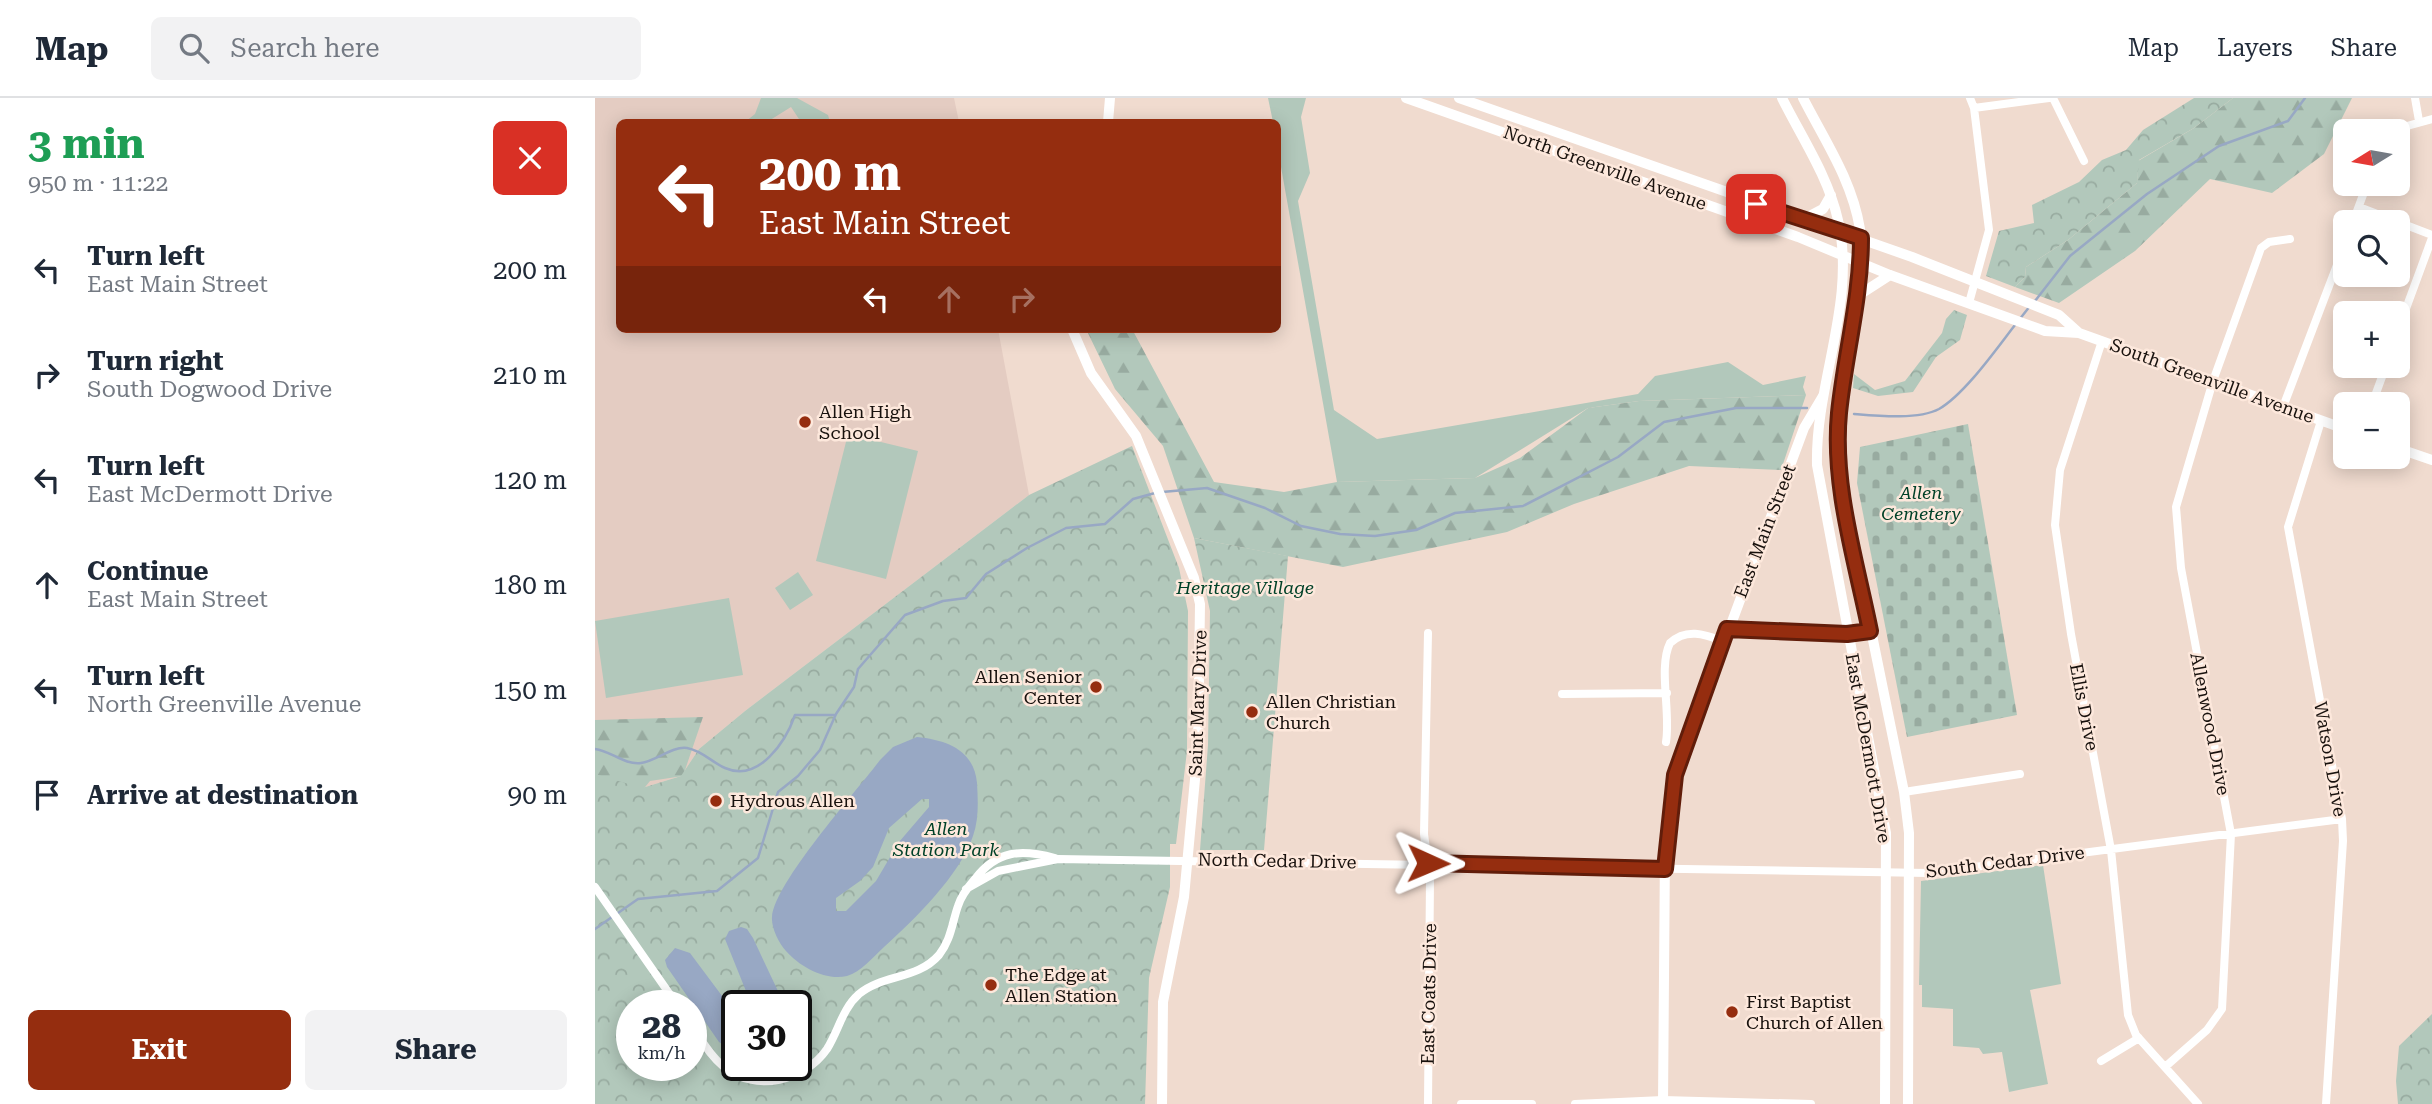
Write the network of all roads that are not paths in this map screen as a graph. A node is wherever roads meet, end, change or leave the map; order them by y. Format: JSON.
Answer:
{"nodes":[{"id":1,"x":1110,"y":98,"type":"edge"},
{"id":2,"x":1406,"y":98,"type":"edge"},
{"id":3,"x":1459,"y":98,"type":"edge"},
{"id":4,"x":1782,"y":98,"type":"edge"},
{"id":5,"x":1803,"y":98,"type":"edge"},
{"id":6,"x":1971,"y":98,"type":"edge"},
{"id":7,"x":2051,"y":98,"type":"edge"},
{"id":8,"x":2416,"y":98,"type":"edge"},
{"id":9,"x":1975,"y":108,"type":"junction"},
{"id":10,"x":1108,"y":119,"type":"edge"},
{"id":11,"x":2432,"y":119,"type":"edge"},
{"id":12,"x":2419,"y":121,"type":"junction"},
{"id":13,"x":2410,"y":124,"type":"edge"},
{"id":14,"x":2084,"y":161,"type":"dead end"},
{"id":15,"x":1831,"y":195,"type":"junction"},
{"id":16,"x":2363,"y":196,"type":"edge"},
{"id":17,"x":2359,"y":208,"type":"joint"},
{"id":18,"x":1802,"y":220,"type":"junction"},
{"id":19,"x":1840,"y":231,"type":"junction"},
{"id":20,"x":2432,"y":237,"type":"edge"},
{"id":21,"x":1861,"y":238,"type":"junction"},
{"id":22,"x":2290,"y":239,"type":"dead end"},
{"id":23,"x":1843,"y":256,"type":"junction"},
{"id":24,"x":1861,"y":263,"type":"junction"},
{"id":25,"x":1890,"y":275,"type":"junction"},
{"id":26,"x":2333,"y":276,"type":"edge"},
{"id":27,"x":1975,"y":284,"type":"junction"},
{"id":28,"x":1859,"y":295,"type":"junction"},
{"id":29,"x":2409,"y":301,"type":"edge"},
{"id":30,"x":1969,"y":303,"type":"junction"},
{"id":31,"x":1074,"y":333,"type":"edge"},
{"id":32,"x":2079,"y":333,"type":"junction"},
{"id":33,"x":2102,"y":341,"type":"junction"},
{"id":34,"x":2213,"y":381,"type":"junction"},
{"id":35,"x":1823,"y":396,"type":"junction"},
{"id":36,"x":2283,"y":407,"type":"junction"},
{"id":37,"x":2321,"y":421,"type":"junction"},
{"id":38,"x":2333,"y":425,"type":"edge"},
{"id":39,"x":2410,"y":452,"type":"edge"},
{"id":40,"x":2432,"y":459,"type":"edge"},
{"id":41,"x":1727,"y":629,"type":"junction"},
{"id":42,"x":1870,"y":631,"type":"junction"},
{"id":43,"x":1428,"y":633,"type":"dead end"},
{"id":44,"x":1847,"y":634,"type":"junction"},
{"id":45,"x":1723,"y":641,"type":"junction"},
{"id":46,"x":1667,"y":693,"type":"junction"},
{"id":47,"x":1562,"y":694,"type":"dead end"},
{"id":48,"x":1666,"y":742,"type":"dead end"},
{"id":49,"x":2020,"y":774,"type":"dead end"},
{"id":50,"x":1904,"y":792,"type":"junction"},
{"id":51,"x":2342,"y":819,"type":"junction"},
{"id":52,"x":2231,"y":834,"type":"junction"},
{"id":53,"x":2111,"y":850,"type":"junction"},
{"id":54,"x":1058,"y":859,"type":"junction"},
{"id":55,"x":1187,"y":859,"type":"junction"},
{"id":56,"x":1428,"y":863,"type":"junction"},
{"id":57,"x":1665,"y":869,"type":"junction"},
{"id":58,"x":1887,"y":873,"type":"junction"},
{"id":59,"x":1910,"y":873,"type":"junction"},
{"id":60,"x":595,"y":887,"type":"edge"},
{"id":61,"x":966,"y":889,"type":"junction"},
{"id":62,"x":667,"y":990,"type":"edge"},
{"id":63,"x":2139,"y":1038,"type":"junction"},
{"id":64,"x":707,"y":1048,"type":"edge"},
{"id":65,"x":2101,"y":1061,"type":"dead end"},
{"id":66,"x":2165,"y":1068,"type":"junction"},
{"id":67,"x":1663,"y":1102,"type":"edge"},
{"id":68,"x":1162,"y":1104,"type":"edge"},
{"id":69,"x":1428,"y":1104,"type":"edge"},
{"id":70,"x":1461,"y":1104,"type":"edge"},
{"id":71,"x":1532,"y":1104,"type":"edge"},
{"id":72,"x":1575,"y":1104,"type":"edge"},
{"id":73,"x":1811,"y":1104,"type":"edge"},
{"id":74,"x":1885,"y":1104,"type":"edge"},
{"id":75,"x":1908,"y":1104,"type":"edge"},
{"id":76,"x":2198,"y":1104,"type":"edge"},
{"id":77,"x":2326,"y":1104,"type":"edge"}],
"edges":[{"from":1,"to":10,"type":"street"},
{"from":2,"to":23,"type":"main road","name":"North Greenville Avenue"},
{"from":3,"to":18,"type":"main road","name":"North Greenville Avenue"},
{"from":4,"to":15,"type":"main road","name":"East Main Street"},
{"from":5,"to":21,"type":"main road"},
{"from":6,"to":9,"type":"street"},
{"from":7,"to":9,"type":"street"},
{"from":7,"to":14,"type":"street"},
{"from":8,"to":12,"type":"street"},
{"from":9,"to":27,"type":"street"},
{"from":11,"to":12,"type":"street"},
{"from":12,"to":13,"type":"street"},
{"from":15,"to":18,"type":"main road"},
{"from":15,"to":19,"type":"main road","name":"East Main Street"},
{"from":16,"to":17,"type":"street"},
{"from":17,"to":20,"type":"street"},
{"from":18,"to":19,"type":"main road","name":"North Greenville Avenue"},
{"from":19,"to":21,"type":"main road","name":"South Greenville Avenue"},
{"from":19,"to":23,"type":"main road","name":"East Main Street"},
{"from":20,"to":29,"type":"street"},
{"from":21,"to":24,"type":"main road"},
{"from":21,"to":27,"type":"main road","name":"South Greenville Avenue"},
{"from":22,"to":34,"type":"street","name":"Allenwood Drive"},
{"from":23,"to":24,"type":"main road","name":"South Greenville Avenue"},
{"from":23,"to":35,"type":"main road","name":"East Main Street"},
{"from":24,"to":25,"type":"main road","name":"South Greenville Avenue"},
{"from":24,"to":28,"type":"main road"},
{"from":25,"to":28,"type":"main road"},
{"from":25,"to":30,"type":"main road","name":"South Greenville Avenue"},
{"from":26,"to":36,"type":"street"},
{"from":27,"to":30,"type":"street"},
{"from":27,"to":32,"type":"main road","name":"South Greenville Avenue"},
{"from":28,"to":42,"type":"main road","name":"East McDermott Drive"},
{"from":30,"to":32,"type":"main road","name":"South Greenville Avenue"},
{"from":31,"to":55,"type":"street","name":"Saint Mary Drive"},
{"from":32,"to":33,"type":"main road","name":"South Greenville Avenue"},
{"from":33,"to":34,"type":"main road","name":"South Greenville Avenue"},
{"from":33,"to":53,"type":"street","name":"Ellis Drive"},
{"from":34,"to":36,"type":"main road","name":"South Greenville Avenue"},
{"from":34,"to":52,"type":"street","name":"Allenwood Drive"},
{"from":35,"to":41,"type":"street","name":"East Main Street"},
{"from":35,"to":44,"type":"main road","name":"East McDermott Drive"},
{"from":36,"to":37,"type":"main road","name":"South Greenville Avenue"},
{"from":37,"to":38,"type":"main road","name":"South Greenville Avenue"},
{"from":37,"to":51,"type":"street","name":"Watson Drive"},
{"from":39,"to":40,"type":"main road"},
{"from":41,"to":44,"type":"street"},
{"from":41,"to":45,"type":"street","name":"East Main Street"},
{"from":42,"to":44,"type":"street"},
{"from":42,"to":50,"type":"main road","name":"East McDermott Drive"},
{"from":43,"to":56,"type":"street","name":"East Coats Drive"},
{"from":44,"to":58,"type":"main road","name":"East McDermott Drive"},
{"from":45,"to":46,"type":"street"},
{"from":45,"to":57,"type":"street","name":"East Main Street"},
{"from":46,"to":47,"type":"street"},
{"from":46,"to":48,"type":"street"},
{"from":49,"to":50,"type":"street"},
{"from":50,"to":59,"type":"main road","name":"East McDermott Drive"},
{"from":51,"to":52,"type":"street","name":"South Cedar Drive"},
{"from":51,"to":77,"type":"street","name":"Watson Drive"},
{"from":52,"to":53,"type":"street","name":"South Cedar Drive"},
{"from":52,"to":66,"type":"street","name":"Allenwood Drive"},
{"from":53,"to":59,"type":"street","name":"South Cedar Drive"},
{"from":53,"to":63,"type":"street","name":"Ellis Drive"},
{"from":54,"to":55,"type":"street","name":"North Cedar Drive"},
{"from":54,"to":61,"type":"street","name":"North Cedar Drive"},
{"from":54,"to":61,"type":"street","name":"North Cedar Drive"},
{"from":55,"to":56,"type":"street","name":"North Cedar Drive"},
{"from":55,"to":68,"type":"street","name":"Saint Mary Drive"},
{"from":56,"to":57,"type":"street","name":"North Cedar Drive"},
{"from":56,"to":69,"type":"street","name":"East Coats Drive"},
{"from":57,"to":58,"type":"street","name":"South Cedar Drive"},
{"from":57,"to":67,"type":"street","name":"East Main Street"},
{"from":58,"to":59,"type":"street","name":"South Cedar Drive"},
{"from":58,"to":74,"type":"main road","name":"East McDermott Drive"},
{"from":59,"to":75,"type":"main road","name":"East McDermott Drive"},
{"from":60,"to":62,"type":"street"},
{"from":61,"to":64,"type":"street","name":"North Cedar Drive"},
{"from":63,"to":65,"type":"street"},
{"from":63,"to":66,"type":"street","name":"Ellis Drive"},
{"from":66,"to":76,"type":"street","name":"Ellis Drive"},
{"from":67,"to":72,"type":"street"},
{"from":67,"to":73,"type":"street"},
{"from":70,"to":71,"type":"street"}]}
